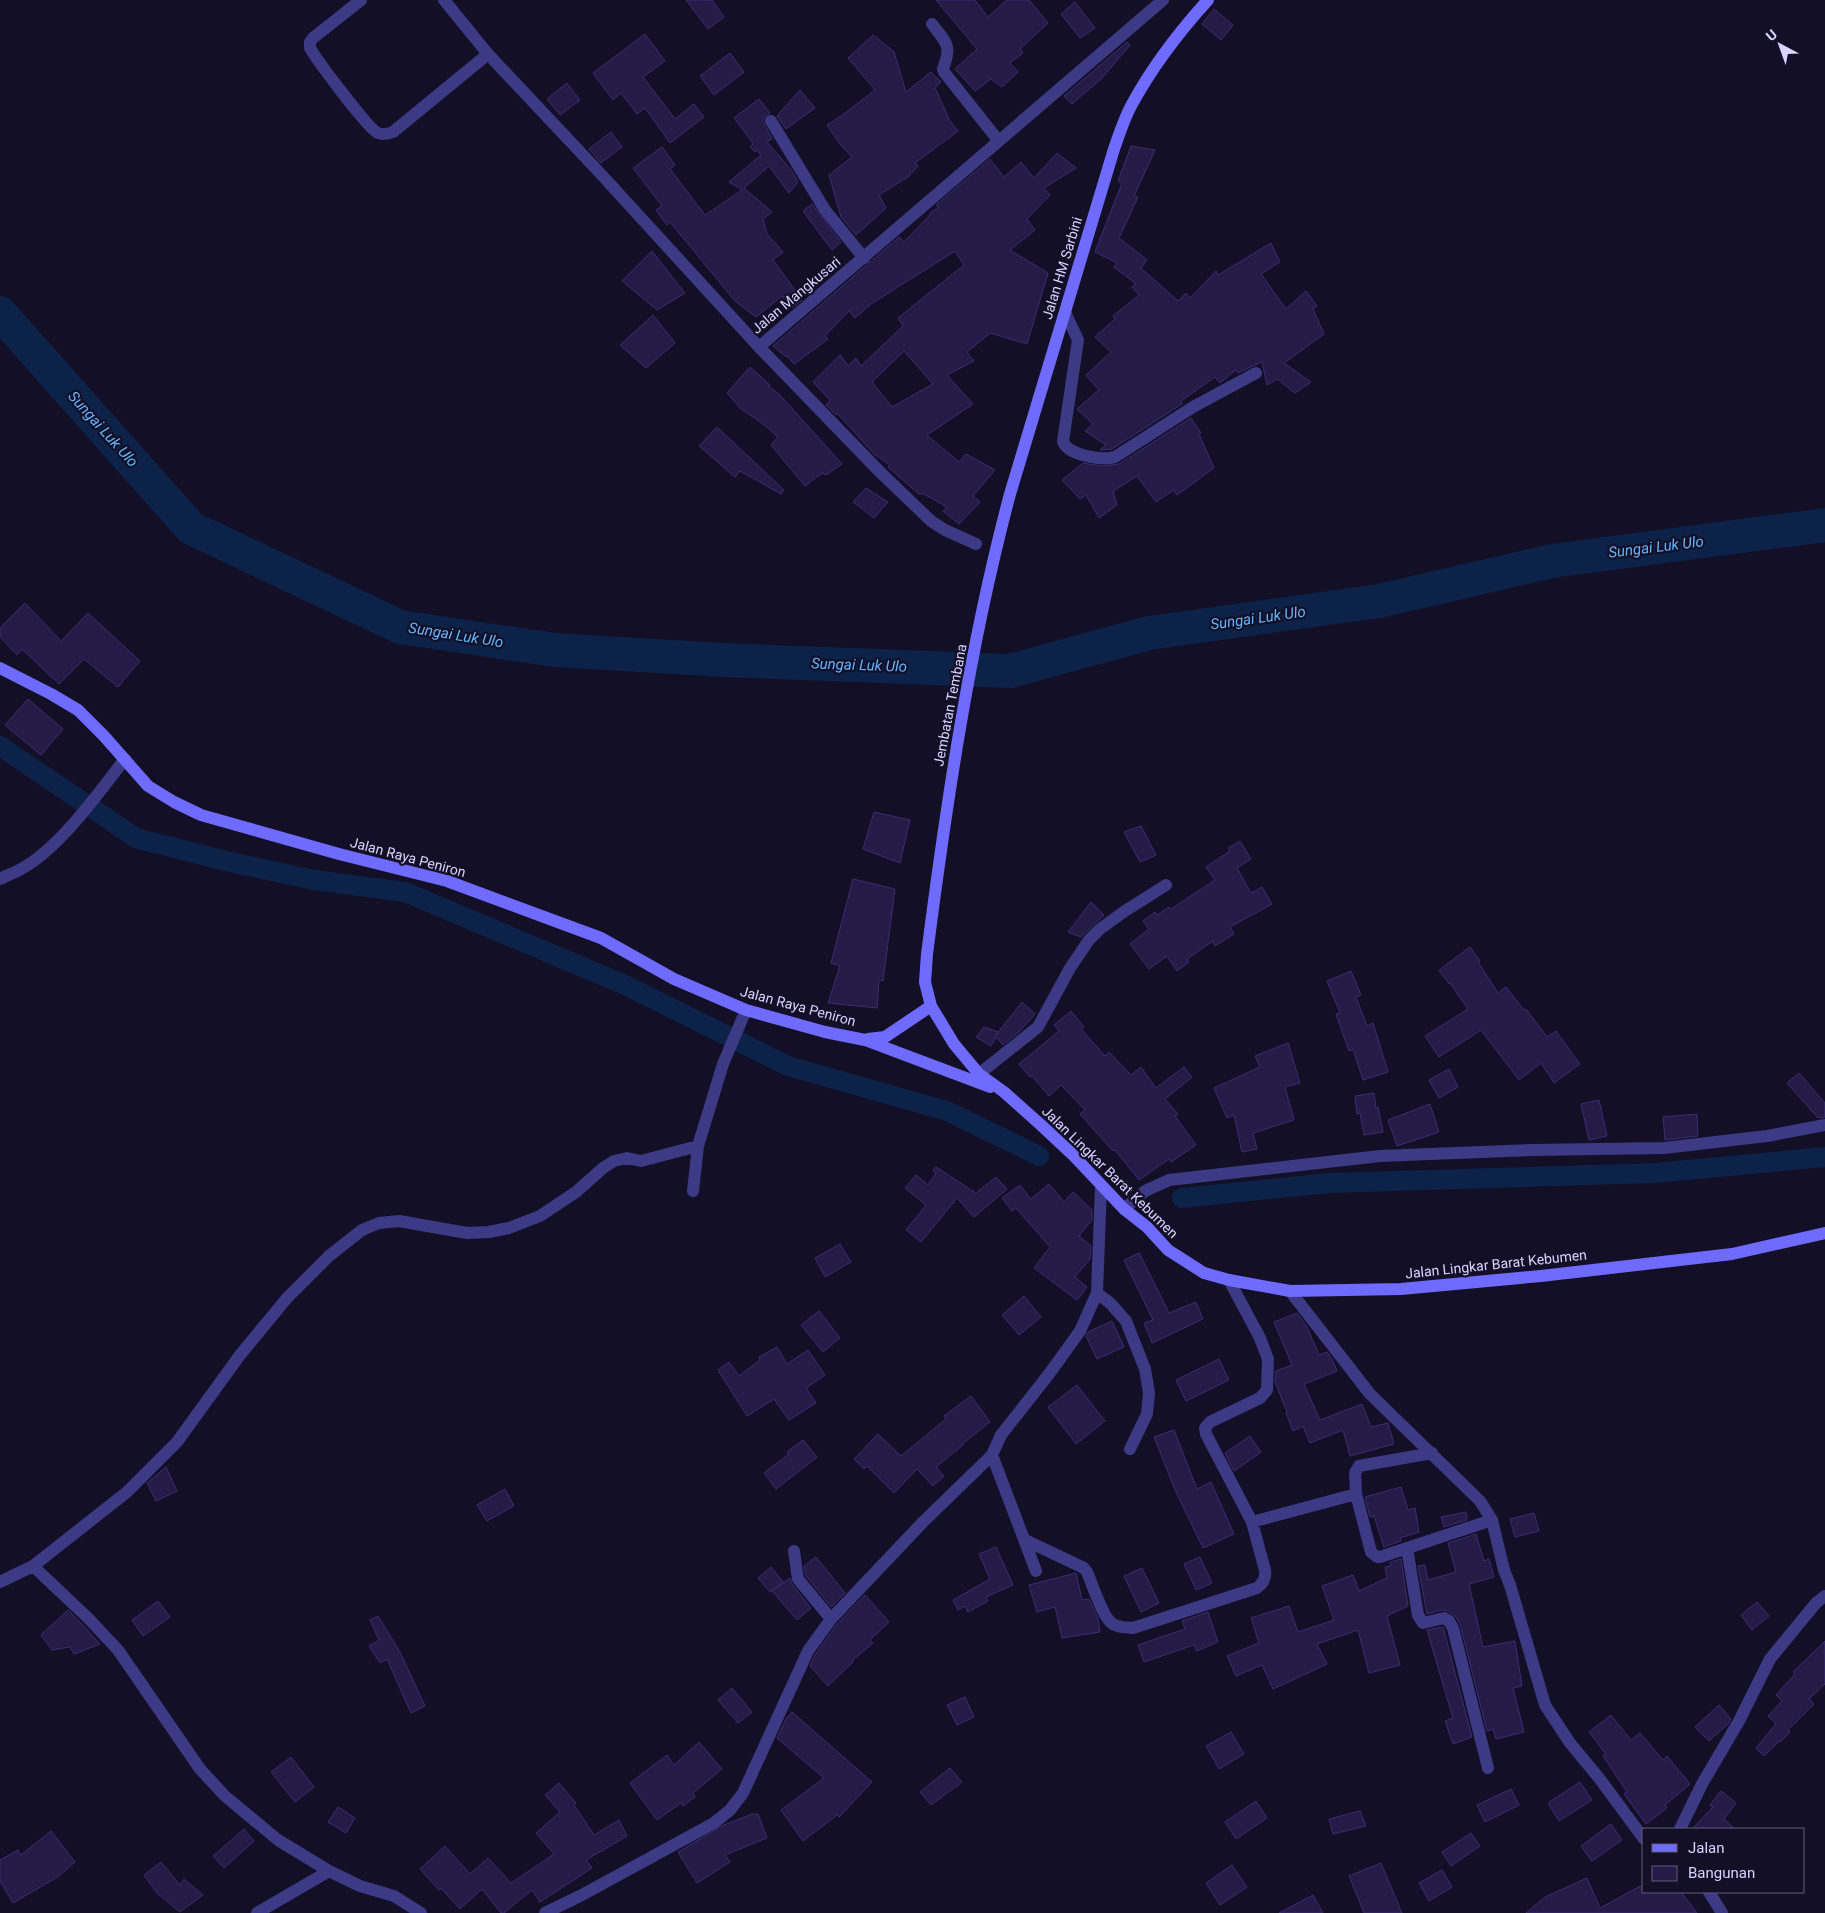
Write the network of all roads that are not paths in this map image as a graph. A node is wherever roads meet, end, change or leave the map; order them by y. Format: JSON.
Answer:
{"nodes":[{"id":1,"x":361,"y":0,"type":"edge"},
{"id":2,"x":444,"y":0,"type":"edge"},
{"id":3,"x":1163,"y":0,"type":"edge"},
{"id":4,"x":1208,"y":0,"type":"edge"},
{"id":5,"x":932,"y":24,"type":"dead end"},
{"id":6,"x":488,"y":54,"type":"junction"},
{"id":7,"x":771,"y":120,"type":"dead end"},
{"id":8,"x":998,"y":140,"type":"junction"},
{"id":9,"x":864,"y":258,"type":"junction"},
{"id":10,"x":1065,"y":312,"type":"junction"},
{"id":11,"x":758,"y":347,"type":"junction"},
{"id":12,"x":1256,"y":373,"type":"dead end"},
{"id":13,"x":976,"y":544,"type":"dead end"},
{"id":14,"x":992,"y":567,"type":"joint"},
{"id":15,"x":0,"y":668,"type":"edge"},
{"id":16,"x":125,"y":758,"type":"junction"},
{"id":17,"x":940,"y":848,"type":"joint"},
{"id":18,"x":0,"y":879,"type":"edge"},
{"id":19,"x":1166,"y":885,"type":"dead end"},
{"id":20,"x":931,"y":1006,"type":"junction"},
{"id":21,"x":746,"y":1010,"type":"junction"},
{"id":22,"x":865,"y":1040,"type":"junction"},
{"id":23,"x":979,"y":1074,"type":"junction"},
{"id":24,"x":1004,"y":1092,"type":"junction"},
{"id":25,"x":1825,"y":1125,"type":"edge"},
{"id":26,"x":698,"y":1146,"type":"junction"},
{"id":27,"x":1101,"y":1186,"type":"junction"},
{"id":28,"x":692,"y":1191,"type":"dead end"},
{"id":29,"x":1124,"y":1209,"type":"junction"},
{"id":30,"x":1825,"y":1232,"type":"edge"},
{"id":31,"x":1229,"y":1280,"type":"junction"},
{"id":32,"x":1290,"y":1291,"type":"junction"},
{"id":33,"x":1097,"y":1293,"type":"junction"},
{"id":34,"x":1130,"y":1449,"type":"dead end"},
{"id":35,"x":1432,"y":1453,"type":"junction"},
{"id":36,"x":992,"y":1455,"type":"junction"},
{"id":37,"x":1356,"y":1494,"type":"junction"},
{"id":38,"x":1492,"y":1520,"type":"junction"},
{"id":39,"x":1252,"y":1522,"type":"junction"},
{"id":40,"x":1025,"y":1540,"type":"junction"},
{"id":41,"x":1407,"y":1548,"type":"junction"},
{"id":42,"x":794,"y":1551,"type":"dead end"},
{"id":43,"x":33,"y":1566,"type":"junction"},
{"id":44,"x":1036,"y":1571,"type":"dead end"},
{"id":45,"x":0,"y":1582,"type":"edge"},
{"id":46,"x":1825,"y":1596,"type":"edge"},
{"id":47,"x":832,"y":1619,"type":"junction"},
{"id":48,"x":1488,"y":1768,"type":"dead end"},
{"id":49,"x":1680,"y":1828,"type":"edge"},
{"id":50,"x":1642,"y":1836,"type":"edge"},
{"id":51,"x":329,"y":1871,"type":"junction"},
{"id":52,"x":1710,"y":1893,"type":"edge"},
{"id":53,"x":257,"y":1913,"type":"edge"},
{"id":54,"x":421,"y":1913,"type":"edge"},
{"id":55,"x":545,"y":1913,"type":"edge"},
{"id":56,"x":1722,"y":1913,"type":"edge"}],
"edges":[{"from":1,"to":6,"type":"street"},
{"from":2,"to":6,"type":"street","name":"Jalan Mangkusari"},
{"from":3,"to":8,"type":"street","name":"Jalan Mangkusari"},
{"from":4,"to":10,"type":"main road","name":"Jalan HM Sarbini"},
{"from":5,"to":8,"type":"street"},
{"from":6,"to":11,"type":"street","name":"Jalan Mangkusari"},
{"from":7,"to":9,"type":"street"},
{"from":8,"to":9,"type":"street","name":"Jalan Mangkusari"},
{"from":9,"to":11,"type":"street","name":"Jalan Mangkusari"},
{"from":10,"to":12,"type":"street"},
{"from":10,"to":14,"type":"main road","name":"Jalan HM Sarbini"},
{"from":11,"to":13,"type":"street"},
{"from":14,"to":17,"type":"main road","name":"Jembatan Tembana"},
{"from":15,"to":16,"type":"main road","name":"Jalan Raya Peniron"},
{"from":16,"to":18,"type":"street"},
{"from":16,"to":21,"type":"main road","name":"Jalan Raya Peniron"},
{"from":17,"to":20,"type":"main road","name":"Jalan Lingkar Barat Kebumen"},
{"from":19,"to":23,"type":"street"},
{"from":20,"to":22,"type":"main road","name":"Jalan Raya Peniron"},
{"from":20,"to":23,"type":"main road","name":"Jalan Lingkar Barat Kebumen"},
{"from":21,"to":22,"type":"main road","name":"Jalan Raya Peniron"},
{"from":21,"to":26,"type":"street"},
{"from":22,"to":24,"type":"main road","name":"Jalan Raya Peniron"},
{"from":23,"to":24,"type":"main road","name":"Jalan Lingkar Barat Kebumen"},
{"from":24,"to":27,"type":"main road","name":"Jalan Lingkar Barat Kebumen"},
{"from":25,"to":29,"type":"street"},
{"from":26,"to":28,"type":"street"},
{"from":26,"to":43,"type":"street"},
{"from":27,"to":29,"type":"main road","name":"Jalan Lingkar Barat Kebumen"},
{"from":27,"to":33,"type":"street"},
{"from":29,"to":31,"type":"main road","name":"Jalan Lingkar Barat Kebumen"},
{"from":30,"to":32,"type":"main road","name":"Jalan Lingkar Barat Kebumen"},
{"from":31,"to":32,"type":"main road","name":"Jalan Lingkar Barat Kebumen"},
{"from":31,"to":39,"type":"street"},
{"from":32,"to":35,"type":"street"},
{"from":33,"to":34,"type":"street"},
{"from":33,"to":36,"type":"street"},
{"from":35,"to":37,"type":"street"},
{"from":35,"to":38,"type":"street"},
{"from":36,"to":40,"type":"street"},
{"from":36,"to":47,"type":"street"},
{"from":37,"to":39,"type":"street"},
{"from":37,"to":41,"type":"street"},
{"from":38,"to":41,"type":"street"},
{"from":38,"to":50,"type":"street"},
{"from":39,"to":40,"type":"street"},
{"from":40,"to":44,"type":"street"},
{"from":41,"to":48,"type":"street"},
{"from":42,"to":47,"type":"street"},
{"from":43,"to":45,"type":"street"},
{"from":43,"to":51,"type":"street"},
{"from":46,"to":49,"type":"street"},
{"from":47,"to":55,"type":"street"},
{"from":51,"to":53,"type":"street"},
{"from":51,"to":54,"type":"street"},
{"from":52,"to":56,"type":"street"}]}
